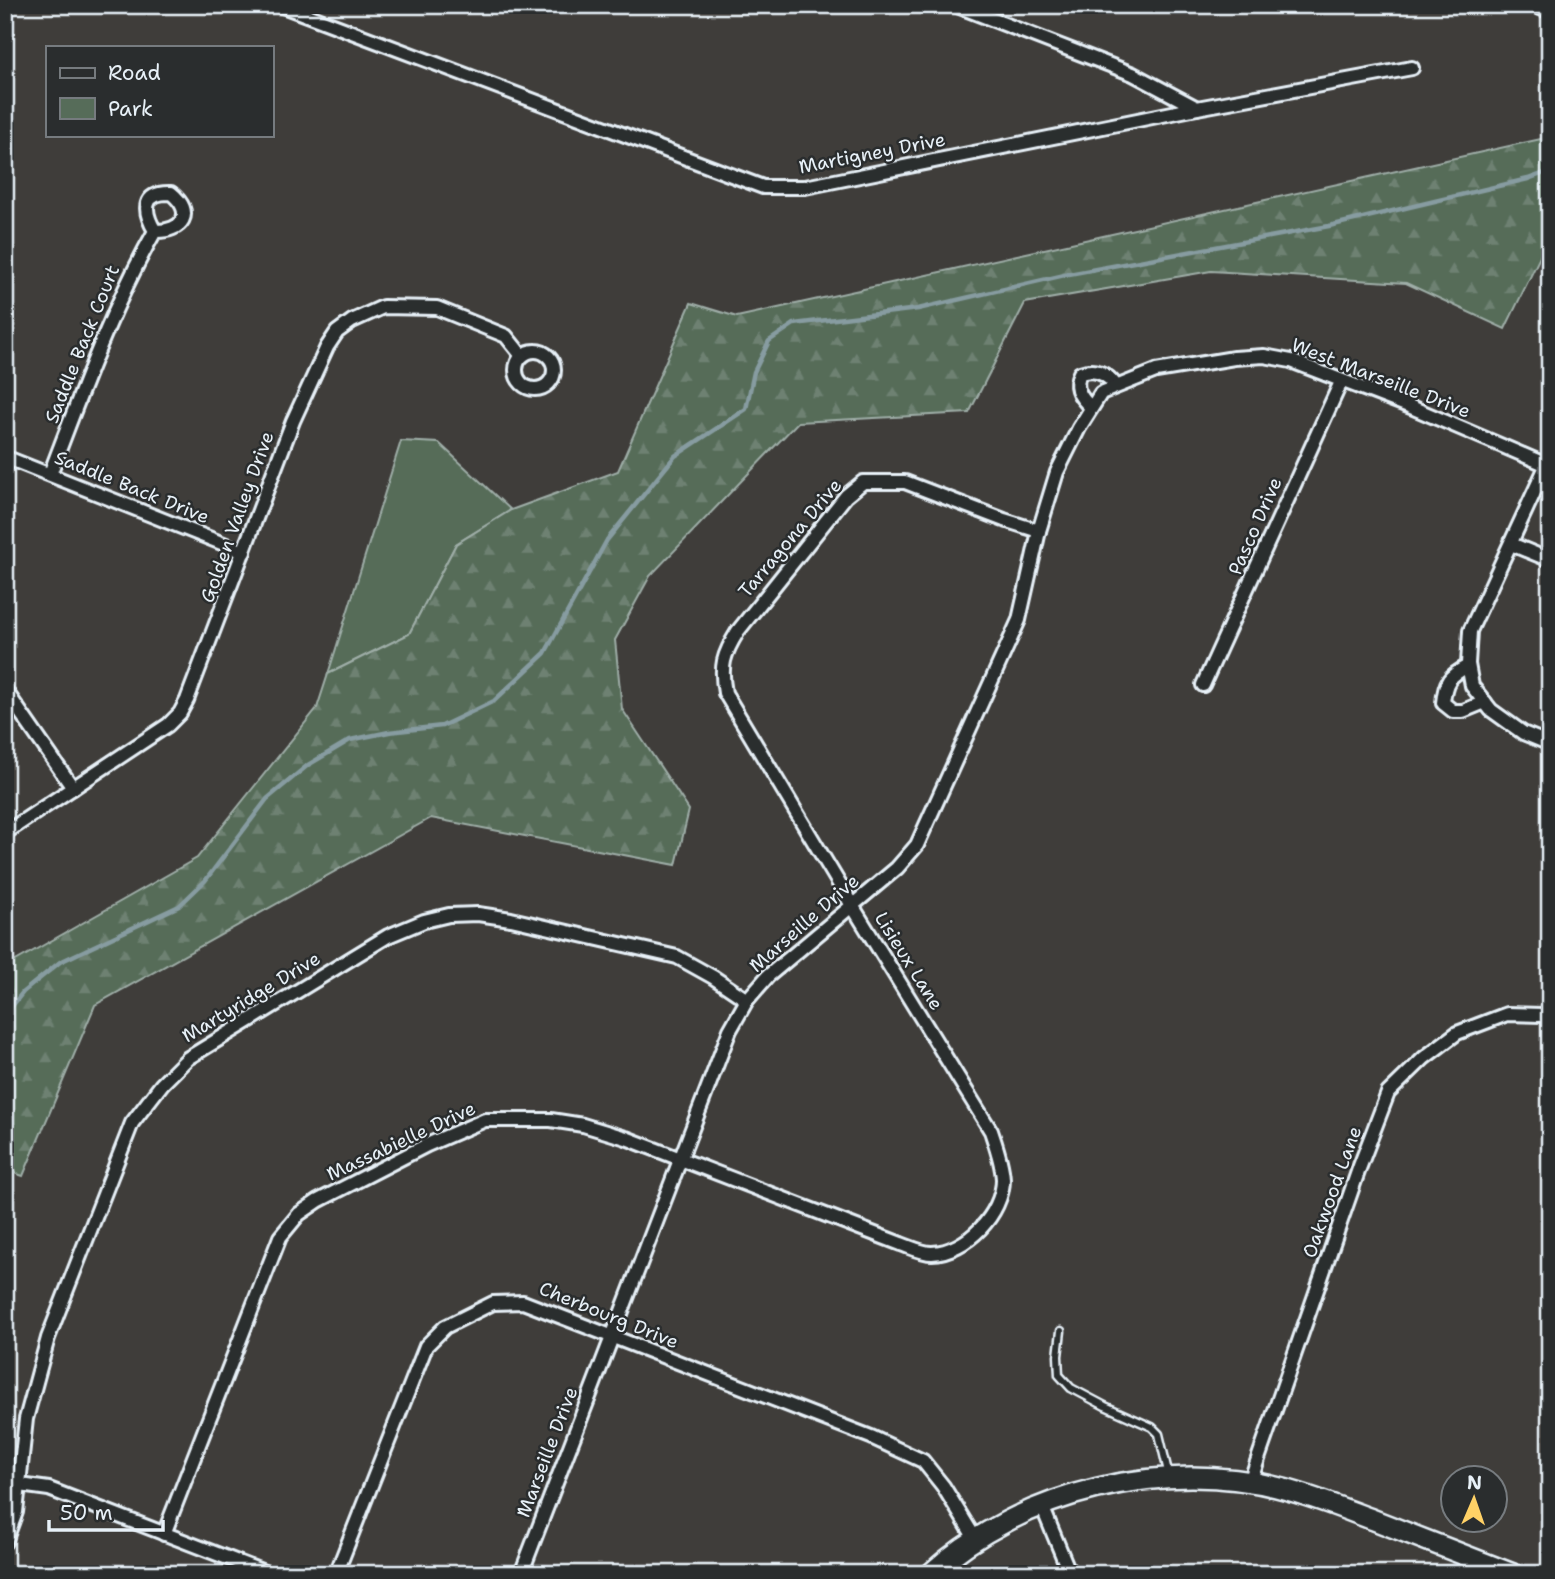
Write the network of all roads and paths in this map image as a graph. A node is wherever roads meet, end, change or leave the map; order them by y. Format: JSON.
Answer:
{"nodes":[{"id":1,"x":280,"y":5,"type":"edge"},
{"id":2,"x":955,"y":5,"type":"edge"},
{"id":3,"x":1534,"y":5,"type":"edge"},
{"id":4,"x":1550,"y":12,"type":"edge"},
{"id":5,"x":1412,"y":68,"type":"dead end"},
{"id":6,"x":1197,"y":108,"type":"junction"},
{"id":7,"x":155,"y":231,"type":"dead end"},
{"id":8,"x":522,"y":356,"type":"dead end"},
{"id":9,"x":1341,"y":382,"type":"junction"},
{"id":10,"x":1115,"y":386,"type":"junction"},
{"id":11,"x":1101,"y":393,"type":"joint"},
{"id":12,"x":1091,"y":407,"type":"junction"},
{"id":13,"x":5,"y":457,"type":"edge"},
{"id":14,"x":1548,"y":462,"type":"edge"},
{"id":15,"x":50,"y":474,"type":"junction"},
{"id":16,"x":1039,"y":531,"type":"junction"},
{"id":17,"x":1511,"y":544,"type":"junction"},
{"id":18,"x":244,"y":552,"type":"junction"},
{"id":19,"x":1550,"y":559,"type":"edge"},
{"id":20,"x":1468,"y":666,"type":"junction"},
{"id":21,"x":721,"y":671,"type":"joint"},
{"id":22,"x":1203,"y":685,"type":"dead end"},
{"id":23,"x":5,"y":690,"type":"edge"},
{"id":24,"x":1485,"y":702,"type":"junction"},
{"id":25,"x":1550,"y":744,"type":"edge"},
{"id":26,"x":73,"y":788,"type":"junction"},
{"id":27,"x":5,"y":833,"type":"edge"},
{"id":28,"x":853,"y":907,"type":"junction"},
{"id":29,"x":747,"y":1000,"type":"junction"},
{"id":30,"x":1550,"y":1018,"type":"edge"},
{"id":31,"x":678,"y":1160,"type":"junction"},
{"id":32,"x":971,"y":1237,"type":"joint"},
{"id":33,"x":1061,"y":1331,"type":"dead end"},
{"id":34,"x":611,"y":1338,"type":"junction"},
{"id":35,"x":1169,"y":1478,"type":"junction"},
{"id":36,"x":1250,"y":1482,"type":"junction"},
{"id":37,"x":20,"y":1485,"type":"junction"},
{"id":38,"x":1042,"y":1506,"type":"junction"},
{"id":39,"x":164,"y":1534,"type":"junction"},
{"id":40,"x":976,"y":1540,"type":"junction"},
{"id":41,"x":5,"y":1542,"type":"edge"},
{"id":42,"x":269,"y":1574,"type":"edge"},
{"id":43,"x":336,"y":1574,"type":"edge"},
{"id":44,"x":521,"y":1574,"type":"edge"},
{"id":45,"x":930,"y":1574,"type":"edge"},
{"id":46,"x":1070,"y":1574,"type":"edge"},
{"id":47,"x":1513,"y":1574,"type":"edge"}],
"edges":[{"from":1,"to":6,"type":"street","name":"Martigney Drive"},
{"from":2,"to":6,"type":"street"},
{"from":3,"to":4,"type":"street"},
{"from":5,"to":6,"type":"street","name":"Martigney Drive"},
{"from":7,"to":15,"type":"street","name":"Saddle Back Court"},
{"from":8,"to":18,"type":"street","name":"Golden Valley Drive"},
{"from":9,"to":10,"type":"street","name":"West Marseille Drive"},
{"from":9,"to":14,"type":"street","name":"West Marseille Drive"},
{"from":9,"to":22,"type":"street","name":"Pasco Drive"},
{"from":10,"to":11,"type":"street","name":"West Marseille Drive"},
{"from":10,"to":12,"type":"street"},
{"from":11,"to":12,"type":"street","name":"Marseille Drive"},
{"from":12,"to":16,"type":"street","name":"Marseille Drive"},
{"from":13,"to":15,"type":"street","name":"Saddle Back Drive"},
{"from":14,"to":17,"type":"street"},
{"from":15,"to":18,"type":"street","name":"Saddle Back Drive"},
{"from":16,"to":21,"type":"street","name":"Tarragona Drive"},
{"from":16,"to":28,"type":"street","name":"Marseille Drive"},
{"from":17,"to":19,"type":"street"},
{"from":17,"to":20,"type":"street"},
{"from":18,"to":26,"type":"street","name":"Golden Valley Drive"},
{"from":20,"to":24,"type":"street"},
{"from":20,"to":24,"type":"street"},
{"from":21,"to":28,"type":"street","name":"Lisieux Lane"},
{"from":23,"to":26,"type":"street"},
{"from":24,"to":25,"type":"street"},
{"from":26,"to":27,"type":"street","name":"Golden Valley Drive"},
{"from":28,"to":29,"type":"street","name":"Marseille Drive"},
{"from":28,"to":32,"type":"street","name":"Lisieux Lane"},
{"from":29,"to":31,"type":"street","name":"Marseille Drive"},
{"from":29,"to":37,"type":"street","name":"Martyridge Drive"},
{"from":30,"to":36,"type":"street","name":"Oakwood Lane"},
{"from":31,"to":32,"type":"street","name":"Massabielle Drive"},
{"from":31,"to":34,"type":"street","name":"Marseille Drive"},
{"from":31,"to":39,"type":"street","name":"Massabielle Drive"},
{"from":33,"to":35,"type":"lane"},
{"from":34,"to":40,"type":"street","name":"Cherbourg Drive"},
{"from":34,"to":43,"type":"street","name":"Cherbourg Drive"},
{"from":34,"to":44,"type":"street","name":"Marseille Drive"},
{"from":35,"to":36,"type":"street"},
{"from":35,"to":38,"type":"street"},
{"from":36,"to":47,"type":"street"},
{"from":37,"to":39,"type":"street"},
{"from":37,"to":41,"type":"street","name":"Martyridge Drive"},
{"from":38,"to":40,"type":"street"},
{"from":38,"to":46,"type":"street"},
{"from":39,"to":42,"type":"street"},
{"from":40,"to":45,"type":"street"}]}
